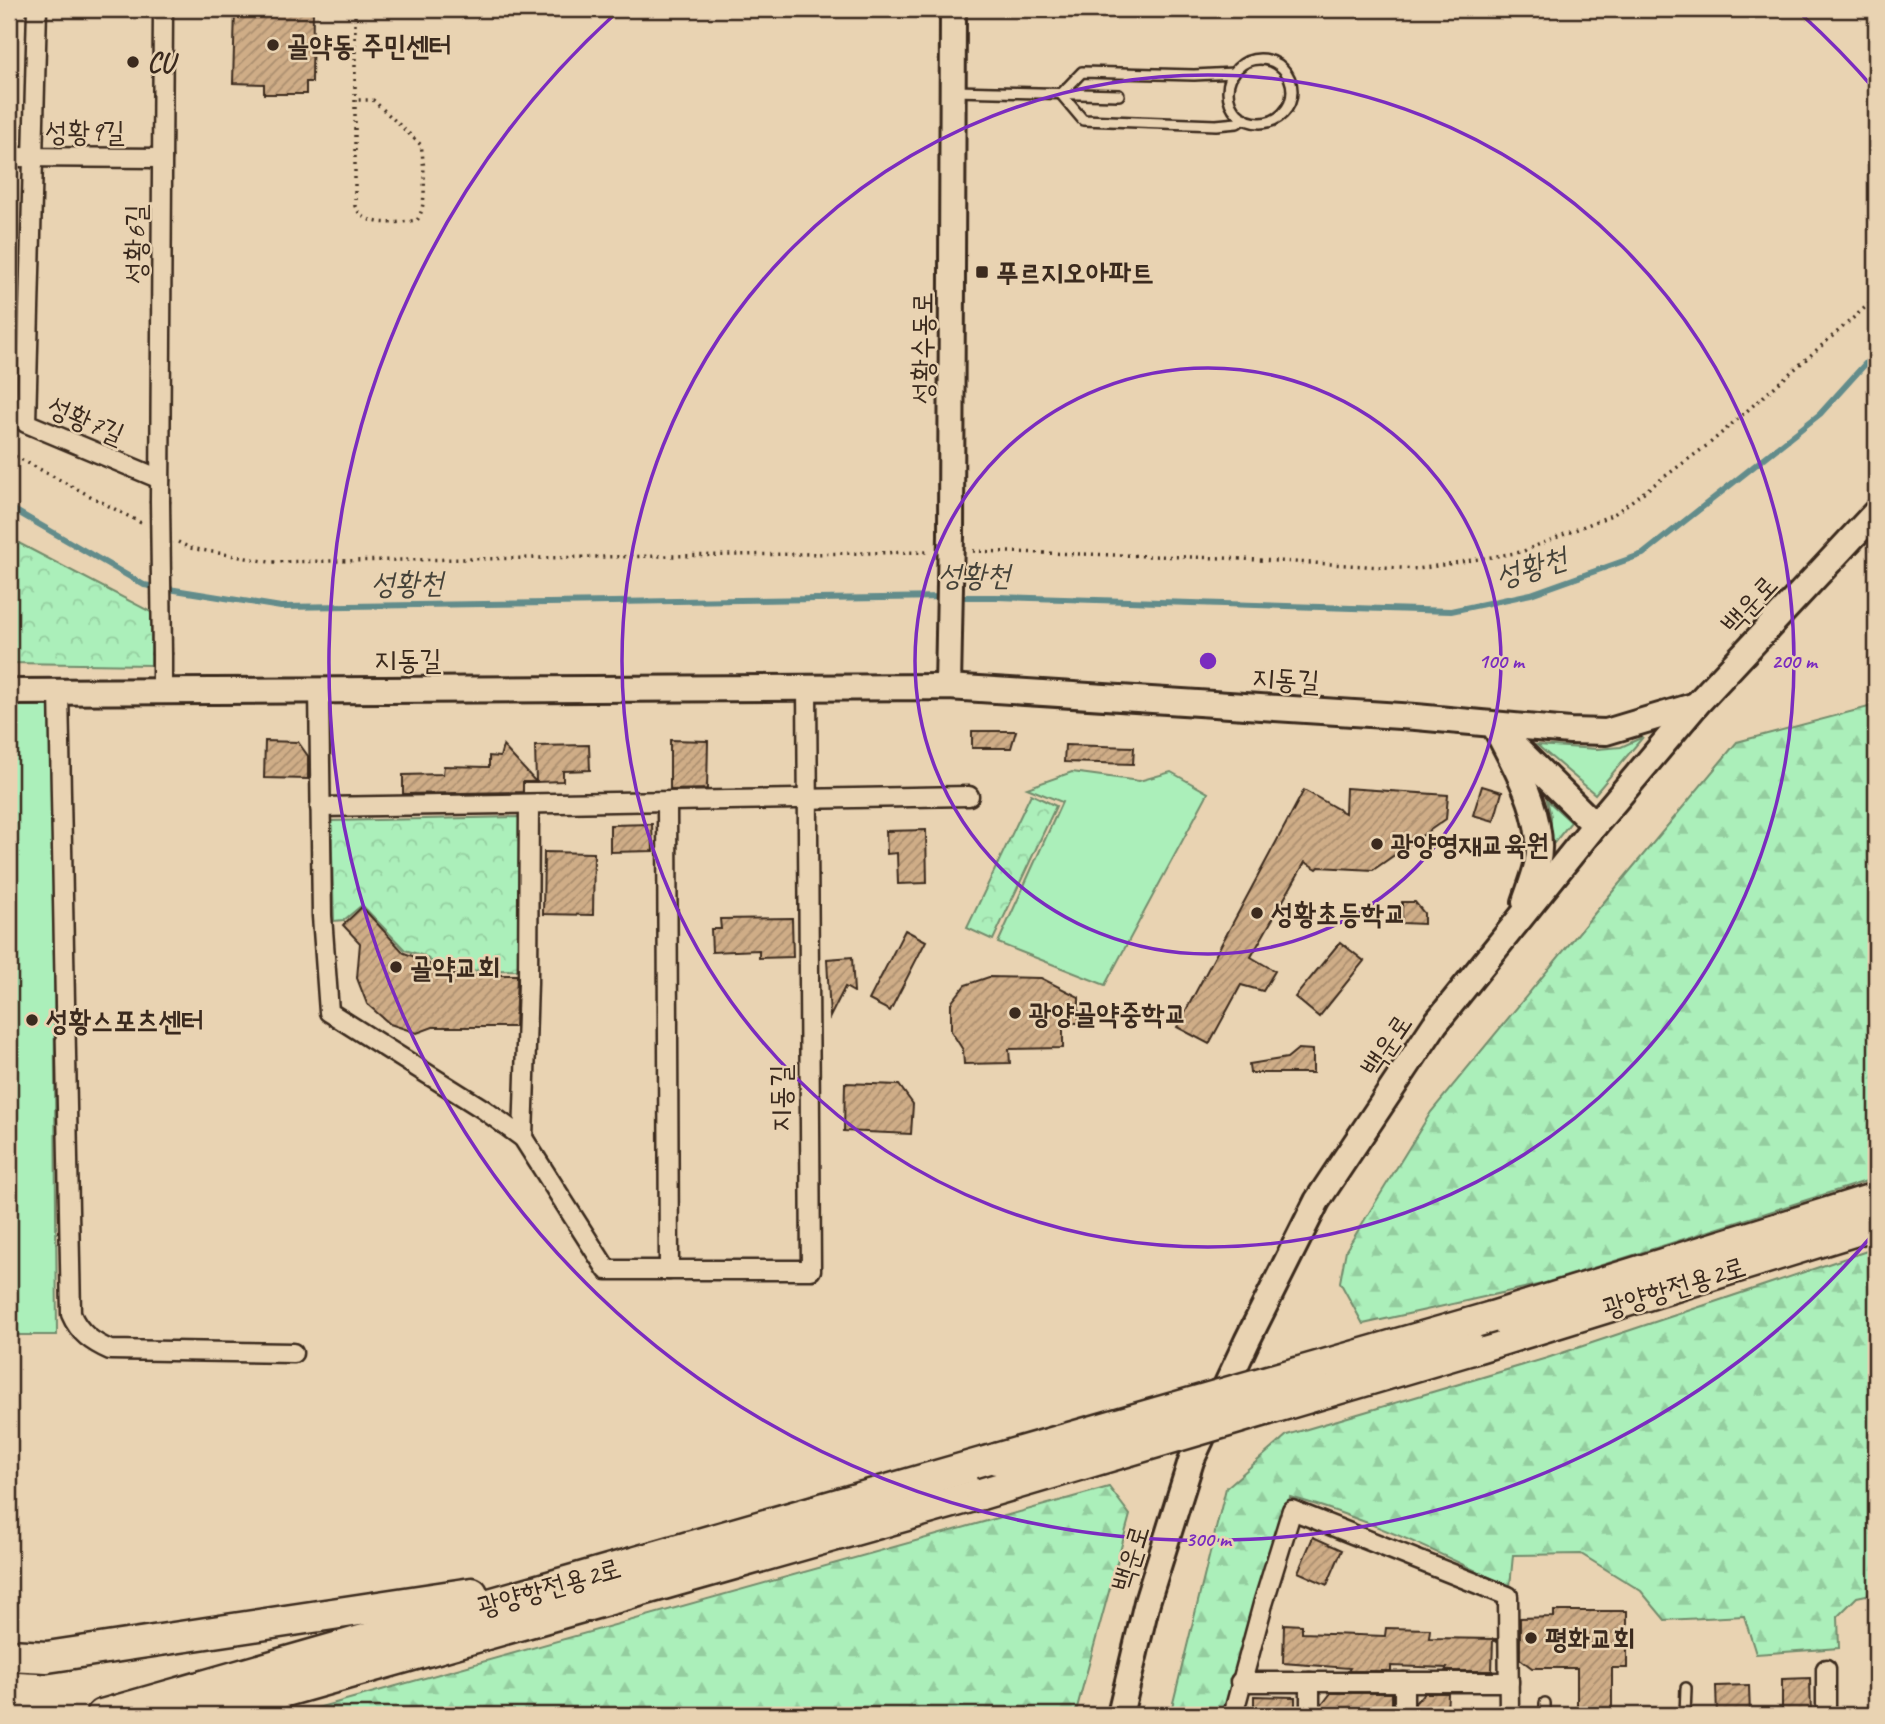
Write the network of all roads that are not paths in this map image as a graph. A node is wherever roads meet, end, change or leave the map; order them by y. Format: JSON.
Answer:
{"nodes":[{"id":1,"x":37,"y":9,"type":"edge"},
{"id":2,"x":163,"y":9,"type":"edge"},
{"id":3,"x":953,"y":9,"type":"edge"},
{"id":4,"x":1234,"y":73,"type":"junction"},
{"id":5,"x":953,"y":91,"type":"junction"},
{"id":6,"x":1061,"y":94,"type":"junction"},
{"id":7,"x":1119,"y":95,"type":"dead end"},
{"id":8,"x":1244,"y":118,"type":"junction"},
{"id":9,"x":9,"y":157,"type":"edge"},
{"id":10,"x":33,"y":157,"type":"junction"},
{"id":11,"x":162,"y":158,"type":"junction"},
{"id":12,"x":9,"y":412,"type":"edge"},
{"id":13,"x":26,"y":423,"type":"junction"},
{"id":14,"x":160,"y":479,"type":"junction"},
{"id":15,"x":1876,"y":512,"type":"edge"},
{"id":16,"x":807,"y":686,"type":"junction"},
{"id":17,"x":948,"y":687,"type":"junction"},
{"id":18,"x":319,"y":690,"type":"junction"},
{"id":19,"x":59,"y":691,"type":"junction"},
{"id":20,"x":162,"y":691,"type":"junction"},
{"id":21,"x":9,"y":692,"type":"edge"},
{"id":22,"x":1696,"y":705,"type":"junction"},
{"id":23,"x":1494,"y":725,"type":"junction"},
{"id":24,"x":969,"y":796,"type":"dead end"},
{"id":25,"x":809,"y":800,"type":"junction"},
{"id":26,"x":667,"y":802,"type":"junction"},
{"id":27,"x":529,"y":804,"type":"junction"},
{"id":28,"x":320,"y":807,"type":"junction"},
{"id":29,"x":1595,"y":825,"type":"junction"},
{"id":30,"x":1518,"y":920,"type":"junction"},
{"id":31,"x":523,"y":1138,"type":"junction"},
{"id":32,"x":1876,"y":1198,"type":"edge"},
{"id":33,"x":1876,"y":1224,"type":"edge"},
{"id":34,"x":669,"y":1270,"type":"junction"},
{"id":35,"x":293,"y":1353,"type":"dead end"},
{"id":36,"x":593,"y":1575,"type":"junction"},
{"id":37,"x":9,"y":1655,"type":"edge"},
{"id":38,"x":1826,"y":1669,"type":"dead end"},
{"id":39,"x":1240,"y":1682,"type":"junction"},
{"id":40,"x":1310,"y":1682,"type":"junction"},
{"id":41,"x":1404,"y":1682,"type":"junction"},
{"id":42,"x":1509,"y":1682,"type":"junction"},
{"id":43,"x":1685,"y":1688,"type":"dead end"},
{"id":44,"x":1545,"y":1703,"type":"dead end"},
{"id":45,"x":102,"y":1715,"type":"edge"},
{"id":46,"x":201,"y":1715,"type":"edge"},
{"id":47,"x":1120,"y":1715,"type":"edge"},
{"id":48,"x":1233,"y":1715,"type":"edge"},
{"id":49,"x":1310,"y":1715,"type":"edge"},
{"id":50,"x":1404,"y":1715,"type":"edge"},
{"id":51,"x":1509,"y":1715,"type":"edge"},
{"id":52,"x":1545,"y":1715,"type":"edge"},
{"id":53,"x":1685,"y":1715,"type":"edge"},
{"id":54,"x":1826,"y":1715,"type":"edge"}],
"edges":[{"from":1,"to":10,"type":"street","name":"성황7길"},
{"from":2,"to":11,"type":"street","name":"성황6길"},
{"from":3,"to":5,"type":"street","name":"성황수동로"},
{"from":4,"to":6,"type":"lane"},
{"from":4,"to":8,"type":"lane"},
{"from":4,"to":8,"type":"lane"},
{"from":5,"to":6,"type":"lane"},
{"from":5,"to":17,"type":"street","name":"성황수동로","bridge":true},
{"from":6,"to":7,"type":"lane"},
{"from":6,"to":8,"type":"lane"},
{"from":9,"to":10,"type":"street","name":"성황9길"},
{"from":10,"to":11,"type":"street","name":"성황9길"},
{"from":10,"to":13,"type":"street","name":"성황7길"},
{"from":11,"to":14,"type":"street","name":"성황6길"},
{"from":12,"to":13,"type":"street"},
{"from":13,"to":14,"type":"street","name":"성황7길"},
{"from":14,"to":20,"type":"street","name":"성황6길","bridge":true},
{"from":15,"to":22,"type":"street","name":"백운로"},
{"from":16,"to":17,"type":"street","name":"지동길"},
{"from":16,"to":18,"type":"street","name":"지동길"},
{"from":16,"to":25,"type":"street","name":"지동길"},
{"from":17,"to":23,"type":"street","name":"지동길"},
{"from":18,"to":20,"type":"street","name":"지동길"},
{"from":18,"to":28,"type":"street"},
{"from":19,"to":20,"type":"street","name":"지동길"},
{"from":19,"to":21,"type":"street","name":"지동길"},
{"from":19,"to":35,"type":"street"},
{"from":22,"to":23,"type":"street","name":"지동길"},
{"from":22,"to":29,"type":"street","name":"백운로"},
{"from":23,"to":29,"type":"street"},
{"from":23,"to":30,"type":"street"},
{"from":24,"to":25,"type":"street"},
{"from":25,"to":26,"type":"street"},
{"from":25,"to":34,"type":"street","name":"지동길"},
{"from":26,"to":27,"type":"street"},
{"from":26,"to":34,"type":"street"},
{"from":27,"to":28,"type":"street"},
{"from":27,"to":31,"type":"street"},
{"from":28,"to":31,"type":"street"},
{"from":29,"to":30,"type":"street","name":"백운로"},
{"from":30,"to":47,"type":"street","name":"백운로"},
{"from":31,"to":34,"type":"street"},
{"from":32,"to":36,"type":"highway","name":"광양항전용2로","bridge":true},
{"from":33,"to":46,"type":"highway","name":"광양항전용2로","bridge":true},
{"from":36,"to":37,"type":"highway"},
{"from":36,"to":45,"type":"highway","name":"광양항전용2로"},
{"from":38,"to":54,"type":"street"},
{"from":39,"to":40,"type":"street"},
{"from":39,"to":42,"type":"street"},
{"from":39,"to":48,"type":"street"},
{"from":40,"to":41,"type":"street"},
{"from":40,"to":49,"type":"street"},
{"from":41,"to":42,"type":"street"},
{"from":41,"to":50,"type":"street"},
{"from":42,"to":51,"type":"street"},
{"from":43,"to":53,"type":"lane"},
{"from":44,"to":52,"type":"lane"}]}
